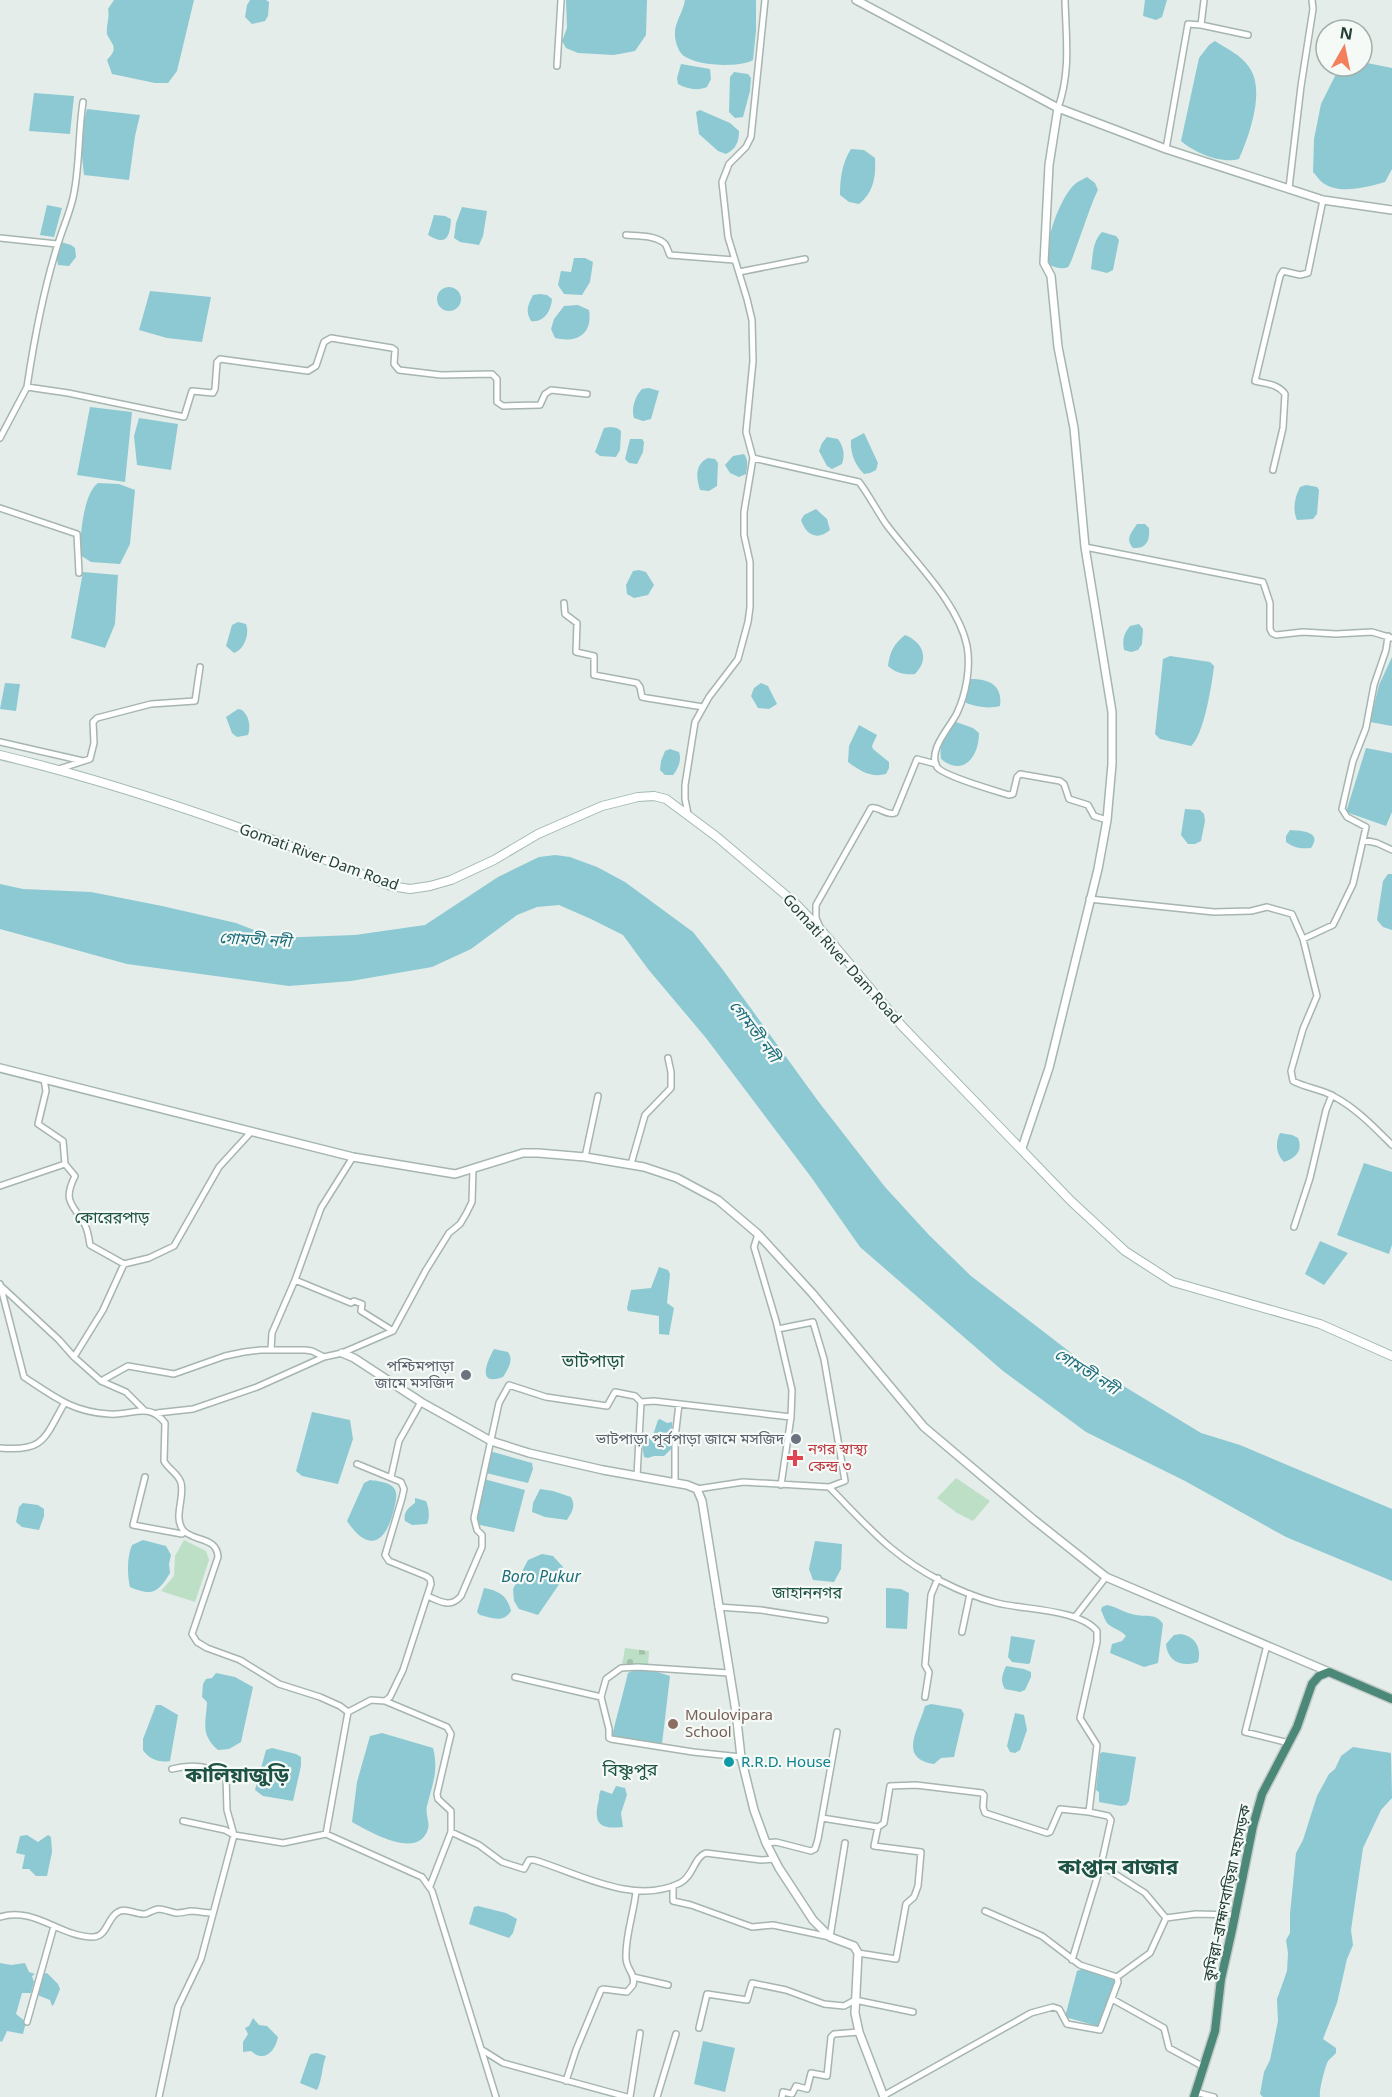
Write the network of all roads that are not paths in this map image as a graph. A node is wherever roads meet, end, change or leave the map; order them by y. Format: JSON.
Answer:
{"nodes":[{"id":1,"x":561,"y":0,"type":"edge"},
{"id":2,"x":765,"y":0,"type":"edge"},
{"id":3,"x":856,"y":0,"type":"edge"},
{"id":4,"x":1065,"y":0,"type":"edge"},
{"id":5,"x":1204,"y":0,"type":"edge"},
{"id":6,"x":1312,"y":0,"type":"edge"},
{"id":7,"x":1201,"y":25,"type":"junction"},
{"id":8,"x":1248,"y":35,"type":"dead end"},
{"id":9,"x":557,"y":66,"type":"dead end"},
{"id":10,"x":83,"y":102,"type":"dead end"},
{"id":11,"x":1058,"y":108,"type":"junction"},
{"id":12,"x":1166,"y":149,"type":"junction"},
{"id":13,"x":1289,"y":188,"type":"junction"},
{"id":14,"x":1323,"y":200,"type":"junction"},
{"id":15,"x":1392,"y":210,"type":"edge"},
{"id":16,"x":626,"y":235,"type":"dead end"},
{"id":17,"x":0,"y":238,"type":"edge"},
{"id":18,"x":57,"y":244,"type":"junction"},
{"id":19,"x":805,"y":259,"type":"dead end"},
{"id":20,"x":734,"y":260,"type":"junction"},
{"id":21,"x":739,"y":272,"type":"junction"},
{"id":22,"x":27,"y":387,"type":"junction"},
{"id":23,"x":588,"y":394,"type":"dead end"},
{"id":24,"x":0,"y":438,"type":"edge"},
{"id":25,"x":753,"y":458,"type":"junction"},
{"id":26,"x":1274,"y":470,"type":"dead end"},
{"id":27,"x":0,"y":508,"type":"edge"},
{"id":28,"x":1085,"y":547,"type":"junction"},
{"id":29,"x":79,"y":573,"type":"dead end"},
{"id":30,"x":564,"y":603,"type":"dead end"},
{"id":31,"x":1390,"y":637,"type":"edge"},
{"id":32,"x":200,"y":666,"type":"dead end"},
{"id":33,"x":703,"y":707,"type":"junction"},
{"id":34,"x":0,"y":742,"type":"edge"},
{"id":35,"x":0,"y":755,"type":"edge"},
{"id":36,"x":85,"y":761,"type":"junction"},
{"id":37,"x":936,"y":764,"type":"junction"},
{"id":38,"x":59,"y":769,"type":"junction"},
{"id":39,"x":688,"y":814,"type":"junction"},
{"id":40,"x":1107,"y":820,"type":"junction"},
{"id":41,"x":1363,"y":840,"type":"junction"},
{"id":42,"x":1392,"y":850,"type":"edge"},
{"id":43,"x":1089,"y":899,"type":"junction"},
{"id":44,"x":822,"y":931,"type":"junction"},
{"id":45,"x":1304,"y":939,"type":"junction"},
{"id":46,"x":668,"y":1058,"type":"dead end"},
{"id":47,"x":0,"y":1068,"type":"edge"},
{"id":48,"x":44,"y":1079,"type":"junction"},
{"id":49,"x":1332,"y":1095,"type":"junction"},
{"id":50,"x":598,"y":1096,"type":"dead end"},
{"id":51,"x":251,"y":1132,"type":"junction"},
{"id":52,"x":1392,"y":1144,"type":"edge"},
{"id":53,"x":1022,"y":1148,"type":"junction"},
{"id":54,"x":353,"y":1157,"type":"junction"},
{"id":55,"x":585,"y":1157,"type":"junction"},
{"id":56,"x":65,"y":1164,"type":"junction"},
{"id":57,"x":631,"y":1164,"type":"junction"},
{"id":58,"x":473,"y":1169,"type":"junction"},
{"id":59,"x":0,"y":1186,"type":"edge"},
{"id":60,"x":1294,"y":1227,"type":"dead end"},
{"id":61,"x":758,"y":1234,"type":"junction"},
{"id":62,"x":124,"y":1264,"type":"junction"},
{"id":63,"x":295,"y":1280,"type":"junction"},
{"id":64,"x":1,"y":1285,"type":"edge"},
{"id":65,"x":2,"y":1297,"type":"edge"},
{"id":66,"x":778,"y":1329,"type":"junction"},
{"id":67,"x":393,"y":1331,"type":"junction"},
{"id":68,"x":271,"y":1350,"type":"junction"},
{"id":69,"x":342,"y":1353,"type":"junction"},
{"id":70,"x":1392,"y":1356,"type":"edge"},
{"id":71,"x":74,"y":1357,"type":"junction"},
{"id":72,"x":324,"y":1357,"type":"junction"},
{"id":73,"x":101,"y":1381,"type":"junction"},
{"id":74,"x":421,"y":1402,"type":"junction"},
{"id":75,"x":641,"y":1402,"type":"junction"},
{"id":76,"x":64,"y":1404,"type":"junction"},
{"id":77,"x":679,"y":1404,"type":"junction"},
{"id":78,"x":144,"y":1410,"type":"junction"},
{"id":79,"x":157,"y":1413,"type":"junction"},
{"id":80,"x":791,"y":1417,"type":"junction"},
{"id":81,"x":491,"y":1441,"type":"junction"},
{"id":82,"x":0,"y":1448,"type":"edge"},
{"id":83,"x":357,"y":1464,"type":"dead end"},
{"id":84,"x":637,"y":1476,"type":"junction"},
{"id":85,"x":145,"y":1477,"type":"dead end"},
{"id":86,"x":392,"y":1477,"type":"junction"},
{"id":87,"x":675,"y":1483,"type":"junction"},
{"id":88,"x":781,"y":1485,"type":"junction"},
{"id":89,"x":829,"y":1487,"type":"junction"},
{"id":90,"x":697,"y":1489,"type":"junction"},
{"id":91,"x":185,"y":1532,"type":"junction"},
{"id":92,"x":1106,"y":1577,"type":"junction"},
{"id":93,"x":938,"y":1578,"type":"junction"},
{"id":94,"x":970,"y":1594,"type":"junction"},
{"id":95,"x":428,"y":1596,"type":"junction"},
{"id":96,"x":718,"y":1606,"type":"junction"},
{"id":97,"x":1075,"y":1617,"type":"junction"},
{"id":98,"x":825,"y":1620,"type":"dead end"},
{"id":99,"x":962,"y":1632,"type":"dead end"},
{"id":100,"x":1267,"y":1645,"type":"junction"},
{"id":101,"x":1329,"y":1672,"type":"junction"},
{"id":102,"x":729,"y":1673,"type":"junction"},
{"id":103,"x":515,"y":1677,"type":"dead end"},
{"id":104,"x":601,"y":1697,"type":"junction"},
{"id":105,"x":925,"y":1697,"type":"dead end"},
{"id":106,"x":1392,"y":1699,"type":"edge"},
{"id":107,"x":384,"y":1701,"type":"junction"},
{"id":108,"x":348,"y":1712,"type":"junction"},
{"id":109,"x":837,"y":1732,"type":"dead end"},
{"id":110,"x":1289,"y":1743,"type":"junction"},
{"id":111,"x":741,"y":1757,"type":"junction"},
{"id":112,"x":172,"y":1769,"type":"dead end"},
{"id":113,"x":1089,"y":1812,"type":"junction"},
{"id":114,"x":822,"y":1818,"type":"junction"},
{"id":115,"x":183,"y":1821,"type":"dead end"},
{"id":116,"x":878,"y":1827,"type":"junction"},
{"id":117,"x":451,"y":1832,"type":"junction"},
{"id":118,"x":326,"y":1834,"type":"junction"},
{"id":119,"x":234,"y":1835,"type":"junction"},
{"id":120,"x":766,"y":1843,"type":"junction"},
{"id":121,"x":845,"y":1843,"type":"dead end"},
{"id":122,"x":774,"y":1859,"type":"junction"},
{"id":123,"x":1101,"y":1865,"type":"junction"},
{"id":124,"x":430,"y":1886,"type":"junction"},
{"id":125,"x":673,"y":1886,"type":"junction"},
{"id":126,"x":636,"y":1891,"type":"junction"},
{"id":127,"x":985,"y":1911,"type":"dead end"},
{"id":128,"x":213,"y":1913,"type":"junction"},
{"id":129,"x":1236,"y":1915,"type":"junction"},
{"id":130,"x":0,"y":1917,"type":"edge"},
{"id":131,"x":1166,"y":1918,"type":"junction"},
{"id":132,"x":54,"y":1926,"type":"junction"},
{"id":133,"x":830,"y":1937,"type":"junction"},
{"id":134,"x":858,"y":1953,"type":"junction"},
{"id":135,"x":1072,"y":1960,"type":"junction"},
{"id":136,"x":633,"y":1977,"type":"junction"},
{"id":137,"x":1117,"y":1977,"type":"junction"},
{"id":138,"x":668,"y":1985,"type":"dead end"},
{"id":139,"x":1112,"y":1999,"type":"junction"},
{"id":140,"x":855,"y":2000,"type":"junction"},
{"id":141,"x":913,"y":2012,"type":"dead end"},
{"id":142,"x":27,"y":2022,"type":"dead end"},
{"id":143,"x":699,"y":2028,"type":"dead end"},
{"id":144,"x":859,"y":2032,"type":"junction"},
{"id":145,"x":640,"y":2033,"type":"dead end"},
{"id":146,"x":676,"y":2034,"type":"dead end"},
{"id":147,"x":483,"y":2051,"type":"junction"},
{"id":148,"x":503,"y":2063,"type":"junction"},
{"id":149,"x":1204,"y":2067,"type":"junction"},
{"id":150,"x":489,"y":2071,"type":"junction"},
{"id":151,"x":566,"y":2081,"type":"junction"},
{"id":152,"x":1195,"y":2094,"type":"edge"},
{"id":153,"x":883,"y":2096,"type":"edge"},
{"id":154,"x":159,"y":2097,"type":"edge"},
{"id":155,"x":496,"y":2097,"type":"edge"},
{"id":156,"x":629,"y":2097,"type":"edge"},
{"id":157,"x":657,"y":2097,"type":"edge"},
{"id":158,"x":782,"y":2097,"type":"edge"},
{"id":159,"x":1214,"y":2097,"type":"edge"}],
"edges":[{"from":1,"to":9,"type":"street"},
{"from":2,"to":20,"type":"street"},
{"from":3,"to":11,"type":"street"},
{"from":4,"to":11,"type":"street"},
{"from":5,"to":7,"type":"street"},
{"from":6,"to":13,"type":"street"},
{"from":7,"to":8,"type":"street"},
{"from":7,"to":12,"type":"street"},
{"from":10,"to":18,"type":"street"},
{"from":11,"to":12,"type":"street"},
{"from":11,"to":28,"type":"street"},
{"from":12,"to":13,"type":"street"},
{"from":13,"to":14,"type":"street"},
{"from":14,"to":15,"type":"street"},
{"from":14,"to":26,"type":"street"},
{"from":16,"to":20,"type":"street"},
{"from":17,"to":18,"type":"street"},
{"from":18,"to":22,"type":"street"},
{"from":19,"to":21,"type":"street"},
{"from":20,"to":21,"type":"street"},
{"from":21,"to":25,"type":"street"},
{"from":22,"to":23,"type":"street"},
{"from":22,"to":24,"type":"street"},
{"from":25,"to":33,"type":"street"},
{"from":25,"to":37,"type":"street"},
{"from":27,"to":29,"type":"street"},
{"from":28,"to":31,"type":"street"},
{"from":28,"to":40,"type":"street"},
{"from":30,"to":33,"type":"street"},
{"from":31,"to":41,"type":"street"},
{"from":32,"to":36,"type":"street"},
{"from":33,"to":39,"type":"street"},
{"from":34,"to":36,"type":"street"},
{"from":35,"to":38,"type":"main road","name":"Gomati River Dam Road"},
{"from":36,"to":38,"type":"street"},
{"from":37,"to":40,"type":"street"},
{"from":37,"to":44,"type":"street"},
{"from":38,"to":39,"type":"main road","name":"Gomati River Dam Road"},
{"from":39,"to":44,"type":"main road","name":"Gomati River Dam Road"},
{"from":40,"to":43,"type":"street"},
{"from":41,"to":42,"type":"street"},
{"from":41,"to":45,"type":"street"},
{"from":43,"to":45,"type":"street"},
{"from":43,"to":53,"type":"street"},
{"from":44,"to":53,"type":"main road","name":"Gomati River Dam Road"},
{"from":45,"to":49,"type":"street"},
{"from":46,"to":57,"type":"street"},
{"from":47,"to":48,"type":"street"},
{"from":48,"to":51,"type":"street"},
{"from":48,"to":56,"type":"street"},
{"from":49,"to":52,"type":"street"},
{"from":49,"to":60,"type":"street"},
{"from":50,"to":55,"type":"street"},
{"from":51,"to":54,"type":"street"},
{"from":51,"to":62,"type":"street"},
{"from":53,"to":70,"type":"main road","name":"Gomati River Dam Road"},
{"from":54,"to":58,"type":"street"},
{"from":54,"to":63,"type":"street"},
{"from":55,"to":57,"type":"street"},
{"from":55,"to":58,"type":"street"},
{"from":56,"to":59,"type":"street"},
{"from":56,"to":62,"type":"street"},
{"from":57,"to":61,"type":"street"},
{"from":58,"to":67,"type":"street"},
{"from":61,"to":66,"type":"street"},
{"from":61,"to":92,"type":"street"},
{"from":62,"to":71,"type":"street"},
{"from":63,"to":67,"type":"street"},
{"from":63,"to":68,"type":"street"},
{"from":64,"to":65,"type":"street"},
{"from":64,"to":71,"type":"street"},
{"from":65,"to":76,"type":"street"},
{"from":66,"to":80,"type":"street"},
{"from":66,"to":89,"type":"street"},
{"from":67,"to":69,"type":"street"},
{"from":68,"to":72,"type":"street"},
{"from":68,"to":73,"type":"street"},
{"from":69,"to":72,"type":"street"},
{"from":69,"to":74,"type":"street"},
{"from":71,"to":73,"type":"street"},
{"from":72,"to":79,"type":"street"},
{"from":73,"to":78,"type":"street"},
{"from":74,"to":81,"type":"street"},
{"from":74,"to":86,"type":"street"},
{"from":75,"to":77,"type":"street"},
{"from":75,"to":81,"type":"street"},
{"from":75,"to":84,"type":"street"},
{"from":76,"to":78,"type":"street"},
{"from":76,"to":82,"type":"street"},
{"from":77,"to":80,"type":"street"},
{"from":77,"to":87,"type":"street"},
{"from":78,"to":79,"type":"street"},
{"from":79,"to":91,"type":"street"},
{"from":80,"to":88,"type":"street"},
{"from":81,"to":84,"type":"street"},
{"from":81,"to":95,"type":"street"},
{"from":83,"to":86,"type":"street"},
{"from":84,"to":87,"type":"street"},
{"from":85,"to":91,"type":"street"},
{"from":86,"to":95,"type":"street"},
{"from":87,"to":90,"type":"street"},
{"from":88,"to":89,"type":"street"},
{"from":88,"to":90,"type":"street"},
{"from":89,"to":93,"type":"street"},
{"from":90,"to":96,"type":"street"},
{"from":91,"to":108,"type":"street"},
{"from":92,"to":97,"type":"street"},
{"from":92,"to":100,"type":"street"},
{"from":93,"to":94,"type":"street"},
{"from":93,"to":105,"type":"street"},
{"from":94,"to":97,"type":"street"},
{"from":94,"to":99,"type":"street"},
{"from":95,"to":107,"type":"street"},
{"from":96,"to":98,"type":"street"},
{"from":96,"to":102,"type":"street"},
{"from":97,"to":113,"type":"street"},
{"from":100,"to":101,"type":"street"},
{"from":100,"to":110,"type":"street"},
{"from":101,"to":106,"type":"highway"},
{"from":101,"to":110,"type":"highway","name":"কুমিল্লা–ব্রাহ্মণবাড়িয়া মহাসড়ক"},
{"from":102,"to":104,"type":"street"},
{"from":102,"to":111,"type":"street"},
{"from":103,"to":104,"type":"street"},
{"from":104,"to":111,"type":"street"},
{"from":107,"to":108,"type":"street"},
{"from":107,"to":117,"type":"street"},
{"from":108,"to":118,"type":"street"},
{"from":109,"to":114,"type":"street"},
{"from":110,"to":129,"type":"highway","name":"কুমিল্লা–ব্রাহ্মণবাড়িয়া মহাসড়ক"},
{"from":111,"to":120,"type":"street"},
{"from":112,"to":119,"type":"street"},
{"from":113,"to":116,"type":"street"},
{"from":113,"to":123,"type":"street"},
{"from":114,"to":116,"type":"street"},
{"from":114,"to":120,"type":"street"},
{"from":115,"to":119,"type":"street"},
{"from":116,"to":134,"type":"street"},
{"from":117,"to":124,"type":"street"},
{"from":117,"to":126,"type":"street"},
{"from":118,"to":119,"type":"street"},
{"from":118,"to":124,"type":"street"},
{"from":119,"to":128,"type":"street"},
{"from":120,"to":122,"type":"street"},
{"from":121,"to":133,"type":"street"},
{"from":122,"to":125,"type":"street"},
{"from":122,"to":133,"type":"street"},
{"from":123,"to":131,"type":"street"},
{"from":123,"to":135,"type":"street"},
{"from":124,"to":147,"type":"street"},
{"from":125,"to":126,"type":"street"},
{"from":125,"to":133,"type":"street"},
{"from":126,"to":136,"type":"street"},
{"from":127,"to":135,"type":"street"},
{"from":128,"to":132,"type":"street"},
{"from":128,"to":154,"type":"street"},
{"from":129,"to":131,"type":"street"},
{"from":129,"to":149,"type":"highway","name":"কুমিল্লা–ব্রাহ্মণবাড়িয়া মহাসড়ক"},
{"from":130,"to":132,"type":"street"},
{"from":131,"to":137,"type":"street"},
{"from":132,"to":142,"type":"street"},
{"from":133,"to":134,"type":"street"},
{"from":134,"to":140,"type":"street"},
{"from":135,"to":137,"type":"street"},
{"from":136,"to":138,"type":"street"},
{"from":136,"to":151,"type":"street"},
{"from":137,"to":139,"type":"street"},
{"from":139,"to":149,"type":"street"},
{"from":139,"to":153,"type":"street"},
{"from":140,"to":141,"type":"street"},
{"from":140,"to":143,"type":"street"},
{"from":140,"to":144,"type":"street"},
{"from":144,"to":153,"type":"street"},
{"from":144,"to":158,"type":"street"},
{"from":145,"to":156,"type":"street"},
{"from":146,"to":157,"type":"street"},
{"from":147,"to":148,"type":"street"},
{"from":147,"to":150,"type":"street"},
{"from":148,"to":150,"type":"street"},
{"from":148,"to":151,"type":"street"},
{"from":149,"to":152,"type":"highway","name":"কুমিল্লা–ব্রাহ্মণবাড়িয়া মহাসড়ক"},
{"from":150,"to":155,"type":"street"},
{"from":151,"to":156,"type":"street"},
{"from":152,"to":159,"type":"street"}]}
